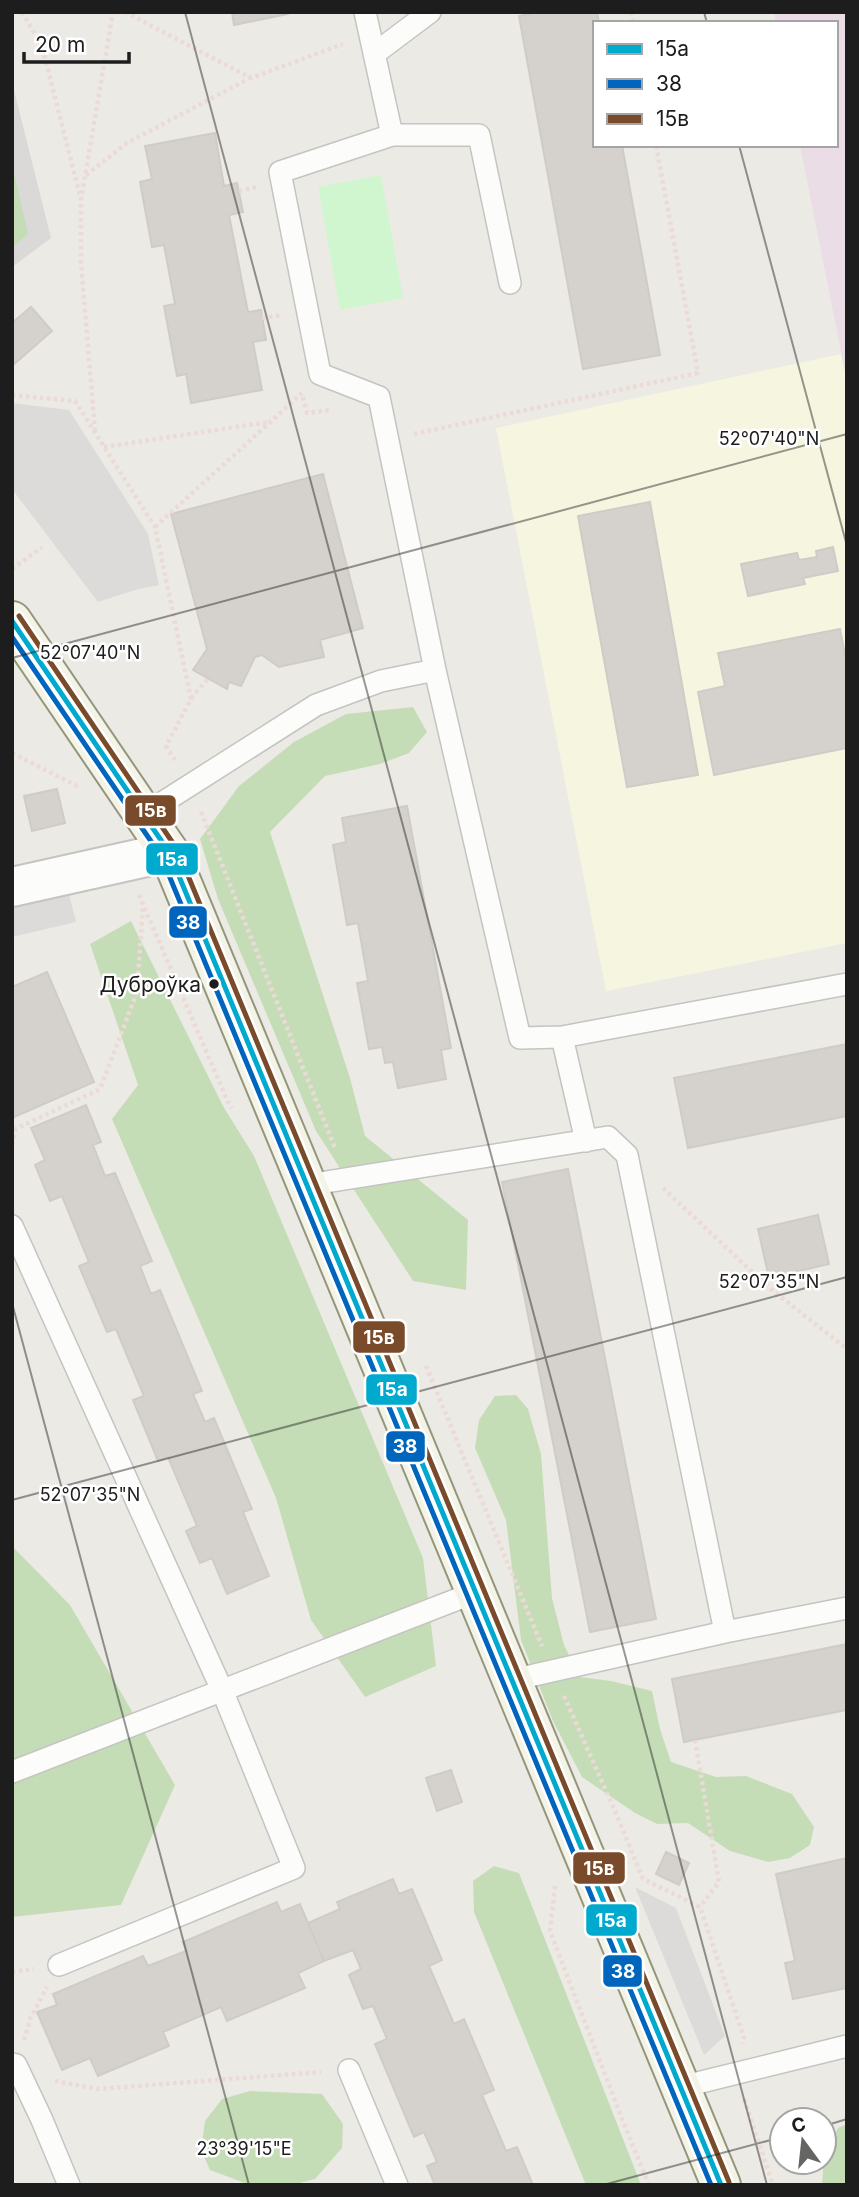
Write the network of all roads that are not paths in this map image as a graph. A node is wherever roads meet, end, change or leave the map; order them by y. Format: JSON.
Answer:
{"nodes":[{"id":1,"x":365,"y":12,"type":"edge"},
{"id":2,"x":430,"y":12,"type":"edge"},
{"id":3,"x":372,"y":44,"type":"junction"},
{"id":4,"x":393,"y":135,"type":"junction"},
{"id":5,"x":510,"y":283,"type":"dead end"},
{"id":6,"x":12,"y":621,"type":"edge"},
{"id":7,"x":435,"y":670,"type":"junction"},
{"id":8,"x":143,"y":815,"type":"junction"},
{"id":9,"x":169,"y":852,"type":"junction"},
{"id":10,"x":12,"y":887,"type":"edge"},
{"id":11,"x":847,"y":984,"type":"edge"},
{"id":12,"x":562,"y":1037,"type":"junction"},
{"id":13,"x":586,"y":1141,"type":"junction"},
{"id":14,"x":307,"y":1185,"type":"junction"},
{"id":15,"x":12,"y":1226,"type":"edge"},
{"id":16,"x":476,"y":1592,"type":"junction"},
{"id":17,"x":847,"y":1608,"type":"edge"},
{"id":18,"x":725,"y":1632,"type":"junction"},
{"id":19,"x":512,"y":1680,"type":"junction"},
{"id":20,"x":222,"y":1690,"type":"junction"},
{"id":21,"x":12,"y":1772,"type":"edge"},
{"id":22,"x":59,"y":1965,"type":"road end"},
{"id":23,"x":847,"y":2046,"type":"edge"},
{"id":24,"x":14,"y":2065,"type":"edge"},
{"id":25,"x":349,"y":2070,"type":"road end"},
{"id":26,"x":681,"y":2087,"type":"junction"},
{"id":27,"x":69,"y":2185,"type":"edge"},
{"id":28,"x":397,"y":2185,"type":"edge"},
{"id":29,"x":721,"y":2185,"type":"edge"}],
"edges":[{"from":1,"to":3,"type":"lane"},
{"from":2,"to":3,"type":"lane"},
{"from":3,"to":4,"type":"lane"},
{"from":4,"to":5,"type":"lane"},
{"from":4,"to":7,"type":"lane"},
{"from":6,"to":8,"type":"main road"},
{"from":7,"to":8,"type":"lane"},
{"from":7,"to":12,"type":"lane"},
{"from":8,"to":9,"type":"main road"},
{"from":9,"to":10,"type":"street"},
{"from":9,"to":14,"type":"main road"},
{"from":11,"to":12,"type":"lane"},
{"from":12,"to":13,"type":"lane"},
{"from":13,"to":14,"type":"lane"},
{"from":13,"to":18,"type":"lane"},
{"from":14,"to":16,"type":"main road"},
{"from":15,"to":20,"type":"lane"},
{"from":16,"to":19,"type":"main road"},
{"from":16,"to":20,"type":"lane"},
{"from":17,"to":18,"type":"lane"},
{"from":18,"to":19,"type":"lane"},
{"from":19,"to":26,"type":"main road"},
{"from":20,"to":21,"type":"lane"},
{"from":20,"to":22,"type":"lane"},
{"from":23,"to":26,"type":"lane"},
{"from":24,"to":27,"type":"lane"},
{"from":25,"to":28,"type":"lane"},
{"from":26,"to":29,"type":"main road"}]}
